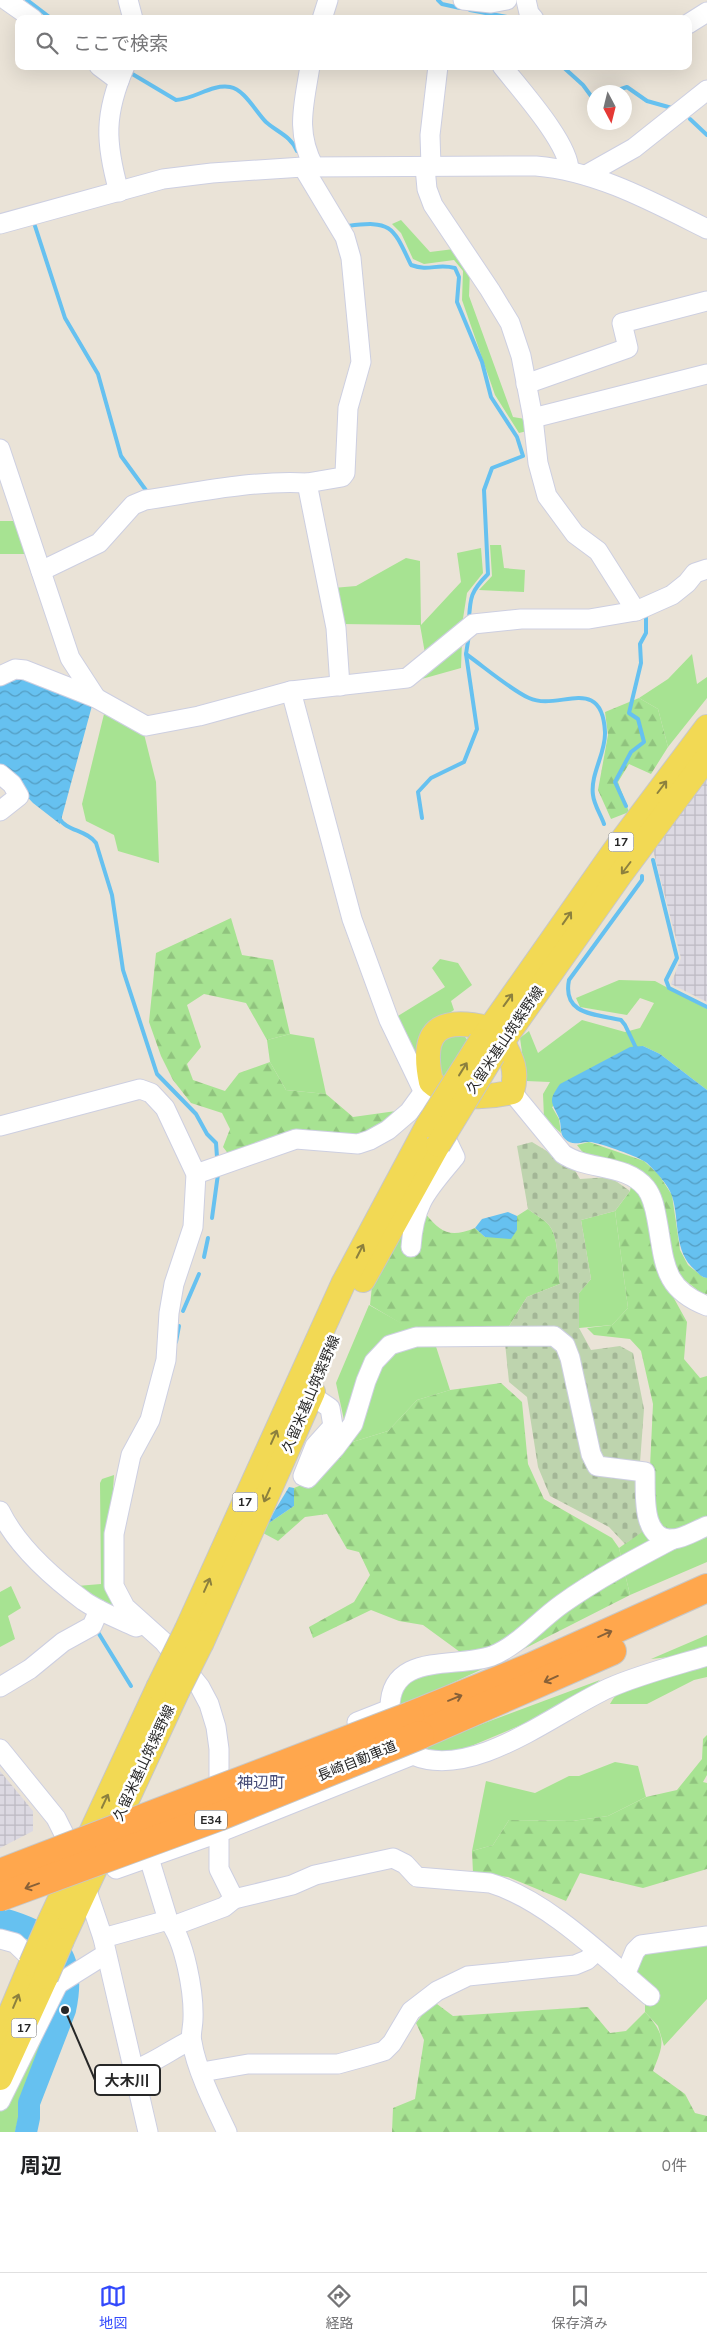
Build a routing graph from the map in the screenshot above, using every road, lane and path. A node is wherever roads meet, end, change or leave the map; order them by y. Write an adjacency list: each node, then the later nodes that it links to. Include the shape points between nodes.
1 (7, 0): 7 (street); 9 (street)
2 (128, 0): 10 (street)
3 (328, 0): 11 (street)
4 (463, 0): 5 (street, via 491,4)
5 (507, 0)
6 (526, 0): 12 (street)
7 (0, 2)
8 (707, 12): 13 (street)
9 (28, 15)
10 (132, 15)
11 (323, 15)
12 (531, 15)
13 (692, 21)
14 (309, 70): 19 (street, via 300,122)
15 (438, 70): 20 (street)
16 (505, 70): 21 (street, via 544,121)
17 (122, 74): 22 (street, via 107,130)
18 (707, 90): 21 (street, via 634,148)
19 (309, 167): 20 (street); 22 (street, via 163,179); 30 (street, via 345,237 351,258 361,362 348,408 345,473 342,477)
20 (428, 167): 21 (street, via 536,166); 27 (street, via 427,189 433,204 510,323)
21 (577, 173): 24 (street, via 638,195)
22 (119, 192): 23 (street)
23 (0, 224)
24 (707, 229)
25 (707, 301): 27 (street, via 622,323 628,348)
26 (707, 374): 28 (street)
27 (526, 384): 28 (street)
28 (532, 418): 33 (street, via 538,463 547,496 575,534 598,551)
29 (0, 449): 32 (street)
30 (307, 483): 32 (street, via 257,483 145,500 133,505 99,543); 35 (street, via 336,628)
31 (707, 568): 33 (street, via 695,573 672,595)
32 (41, 571): 37 (street, via 70,658)
33 (636, 611): 35 (street, via 589,619 521,619 469,628 407,678)
34 (0, 676): 37 (street, via 15,668 25,670)
35 (340, 686): 36 (street)
36 (291, 691): 37 (street, via 199,716 146,726); 43 (street, via 352,919 389,1020)
37 (96, 698)
38 (707, 727): 42 (main road, 久留米基山筑紫野線 / 17, one-way to 38, via 620,843)
39 (707, 758): 42 (main road, 久留米基山筑紫野線 / 17, one-way to 42)
40 (0, 774): 41 (street, via 12,784 19,796)
41 (0, 811)
42 (491, 1041): 43 (main road, via 457,1023 443,1026 431,1037 427,1051); 44 (main road, via 515,1066); 46 (main road, 久留米基山筑紫野線 / 17, bridge)
43 (428, 1086): 44 (main road, via 480,1096); 47 (street, via 409,1112 370,1140 358,1144 296,1139); 48 (street, via 455,1157 417,1207 412,1223)
44 (512, 1092): 49 (street, via 563,1154 574,1162 621,1172 634,1177 646,1189 654,1205 670,1281 683,1295)
45 (0, 1126): 47 (street, via 140,1089 151,1093 165,1108)
46 (432, 1135): 50 (main road, 久留米基山筑紫野線 / 17, via 352,1298); 58 (main road, 久留米基山筑紫野線 / 17, one-way to 46, via 344,1284)
47 (196, 1174): 57 (street, via 193,1227 174,1284 166,1360 150,1420 131,1455 114,1534 114,1586 125,1607)
48 (411, 1247)
49 (707, 1306)
50 (311, 1395): 53 (street, via 330,1408 333,1426 315,1446 303,1476 308,1478 353,1424 374,1362 390,1346 416,1337 554,1336 565,1345 570,1358 589,1445 597,1466 645,1472 651,1528 659,1536); 58 (main road, 久留米基山筑紫野線 / 17, one-way to 58)
51 (0, 1511): 56 (street, via 10,1530 53,1574)
52 (707, 1526): 53 (street)
53 (674, 1539): 62 (street, via 605,1575 560,1605 507,1650 489,1657 411,1670 397,1681 390,1696)
54 (707, 1588): 62 (highway, 長崎自動車道 / E34, one-way to 54, via 531,1667)
55 (707, 1609): 62 (highway, 長崎自動車道 / E34, one-way to 62)
56 (99, 1610): 57 (street, via 136,1627); 60 (street, via 92,1626 63,1642 30,1670)
57 (144, 1624): 64 (street, via 164,1642 210,1704 217,1734)
58 (195, 1636): 61 (main road, 久留米基山筑紫野線 / 17, bridge)
59 (707, 1656): 62 (street, via 648,1672 608,1688 533,1731 494,1749 468,1756 434,1761)
60 (0, 1687)
61 (168, 1690): 67 (main road, 久留米基山筑紫野線 / 17, one-way to 61); 70 (main road, 久留米基山筑紫野線 / 17)
62 (408, 1729): 64 (street); 65 (street); 69 (highway, 長崎自動車道 / E34, bridge); 71 (highway, 長崎自動車道 / E34, one-way to 71, bridge, via 218,1817)
63 (0, 1749): 67 (street, via 56,1818)
64 (219, 1776): 65 (street); 66 (street, via 155,1799)
65 (218, 1832): 66 (street); 72 (street, via 219,1869)
66 (149, 1858): 68 (street); 73 (street)
67 (77, 1860): 70 (street); 74 (main road, 久留米基山筑紫野線 / 17)
68 (116, 1869)
69 (0, 1873)
70 (86, 1887): 74 (main road, 久留米基山筑紫野線 / 17); 77 (street)
71 (0, 1897)
72 (234, 1898): 73 (street, via 224,1907); 78 (street, via 292,1885 315,1875 393,1858 405,1864 417,1877 501,1886 550,1913)
73 (171, 1923): 77 (street); 83 (street, via 188,1968 192,1990)
74 (55, 1932): 80 (main road, 久留米基山筑紫野線 / 17, bridge)
75 (707, 1936): 79 (street, via 641,1945)
76 (0, 1939): 80 (street, via 15,1944)
77 (104, 1946): 80 (street, via 85,1965); 84 (street)
78 (597, 1951): 79 (street); 85 (street, via 575,1965 468,1976 437,1991 412,2011 384,2051 338,2064 248,2064)
79 (625, 1975): 81 (street)
80 (49, 1977): 82 (main road, 久留米基山筑紫野線 / 17, one-way to 80); 86 (main road, 久留米基山筑紫野線 / 17); 87 (street)
81 (650, 1996)
82 (0, 2038)
83 (191, 2040): 84 (street); 85 (street)
84 (133, 2070): 88 (street)
85 (202, 2072): 89 (street)
86 (0, 2078)
87 (0, 2101)
88 (148, 2132)
89 (226, 2132)

